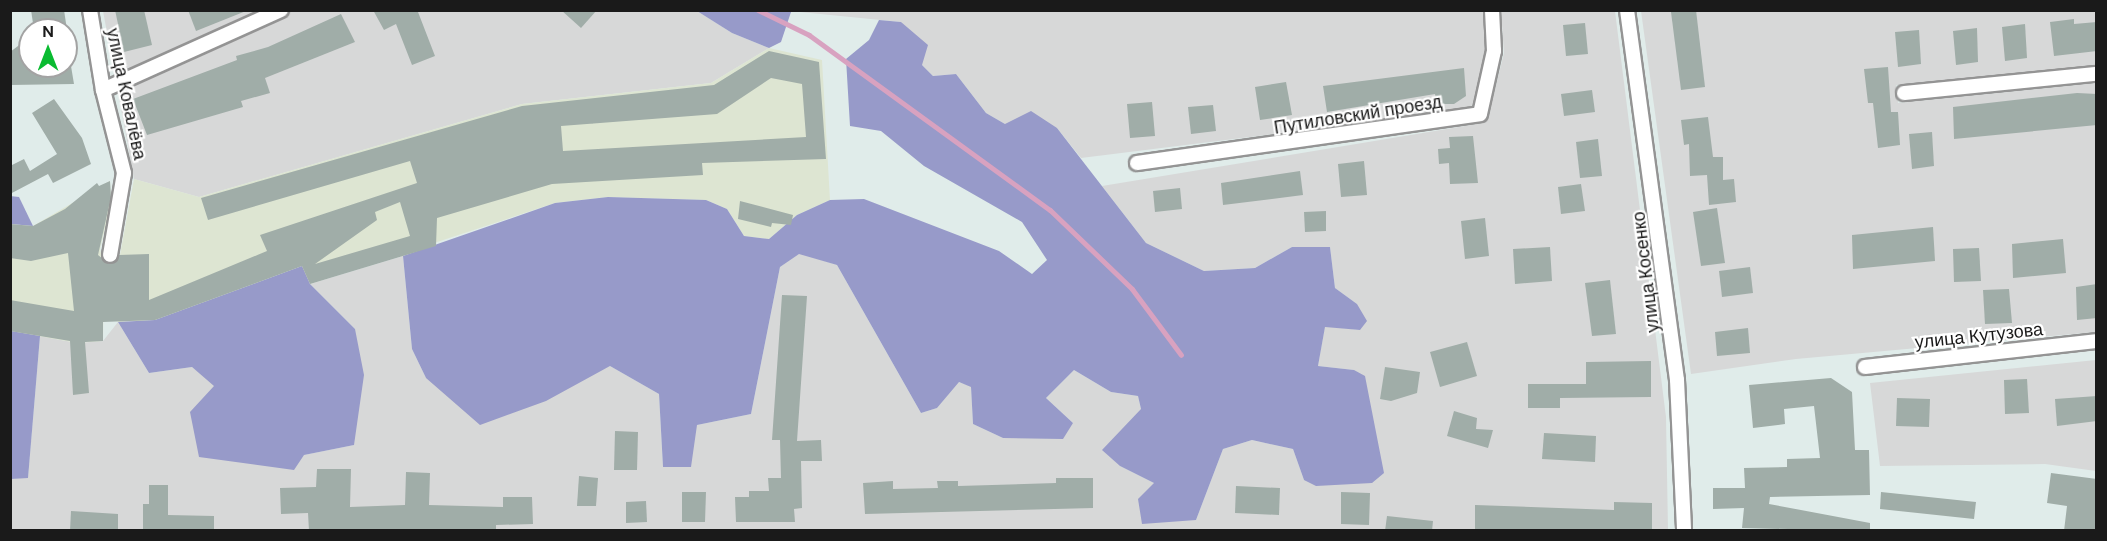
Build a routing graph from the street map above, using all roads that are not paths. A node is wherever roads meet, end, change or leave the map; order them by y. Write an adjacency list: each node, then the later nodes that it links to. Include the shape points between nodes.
1 (90, 10): 6 (street, улица Ковалёва)
2 (281, 10): 6 (street)
3 (1492, 10): 8 (street, Путиловский проезд, via 1494,51 1480,114)
4 (1628, 10): 12 (street, улица Косенко, via 1677,380)
5 (2097, 74): 7 (street)
6 (103, 90): 9 (street, улица Ковалёва, via 124,172)
7 (1904, 93)
8 (1137, 163)
9 (110, 255)
10 (2097, 341): 11 (street, улица Кутузова)
11 (1865, 367)
12 (1684, 531)

